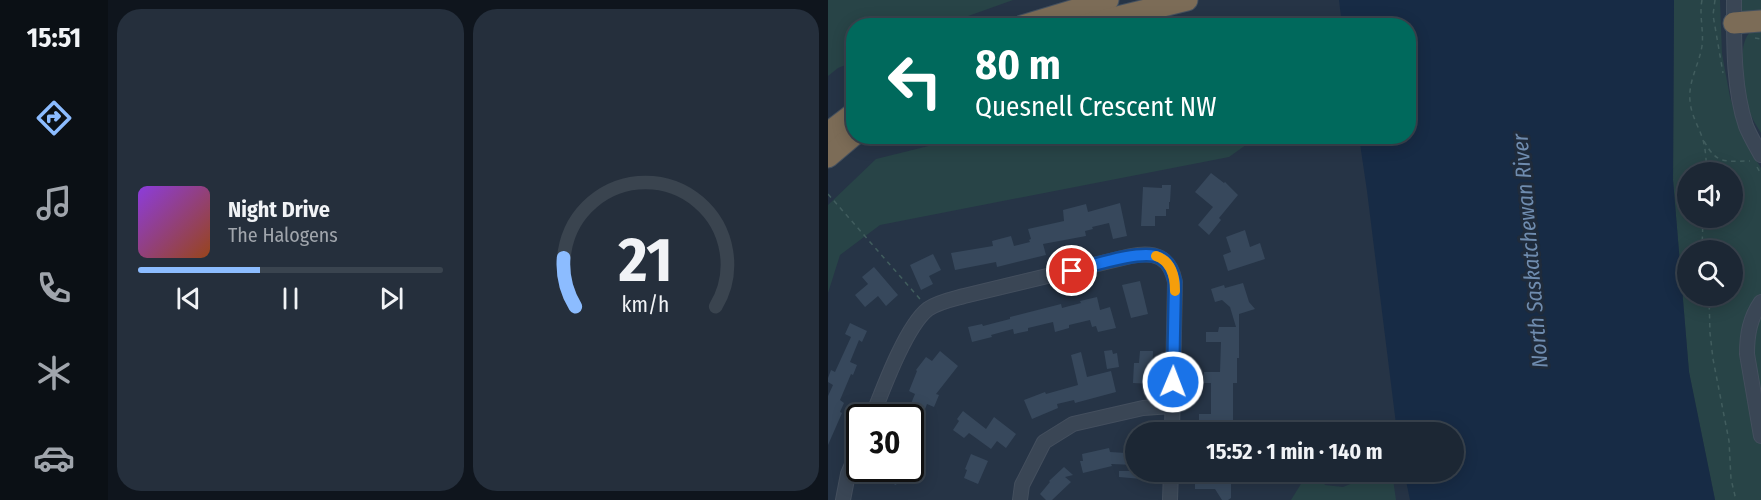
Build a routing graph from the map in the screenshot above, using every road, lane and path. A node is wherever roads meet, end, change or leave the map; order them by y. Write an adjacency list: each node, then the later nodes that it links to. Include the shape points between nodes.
1 (1108, 0): 6 (highway)
2 (1187, 0): 7 (highway)
3 (1702, 0): 13 (path, via 1702,48 1690,101)
4 (1715, 0): 10 (path)
5 (1734, 0): 9 (street)
6 (1048, 18)
7 (1114, 18)
8 (1761, 21): 9 (highway)
9 (1734, 23): 15 (street, via 1740,102 1746,126)
10 (1716, 34)
11 (846, 119): 12 (highway)
12 (828, 133)
13 (1703, 141): 15 (path, via 1711,153 1725,161 1753,161); 17 (path)
14 (846, 142): 16 (highway)
15 (1761, 155)
16 (828, 157)
17 (1706, 162)
18 (828, 194): 21 (path)
19 (1761, 302): 25 (street, via 1749,324 1747,354)
20 (1709, 306): 31 (path, via 1713,359 1726,420)
21 (929, 309): 22 (street, via 913,325); 23 (street, via 964,296 1131,256 1159,256 1175,282)
22 (878, 404)
23 (1172, 406): 24 (street); 29 (street, via 1143,408 1073,424 1044,442 1022,485)
24 (1172, 422)
25 (1761, 436)
26 (846, 482): 28 (street)
27 (1171, 482): 30 (street)
28 (843, 500)
29 (1020, 500)
30 (1170, 500)
31 (1736, 500)

